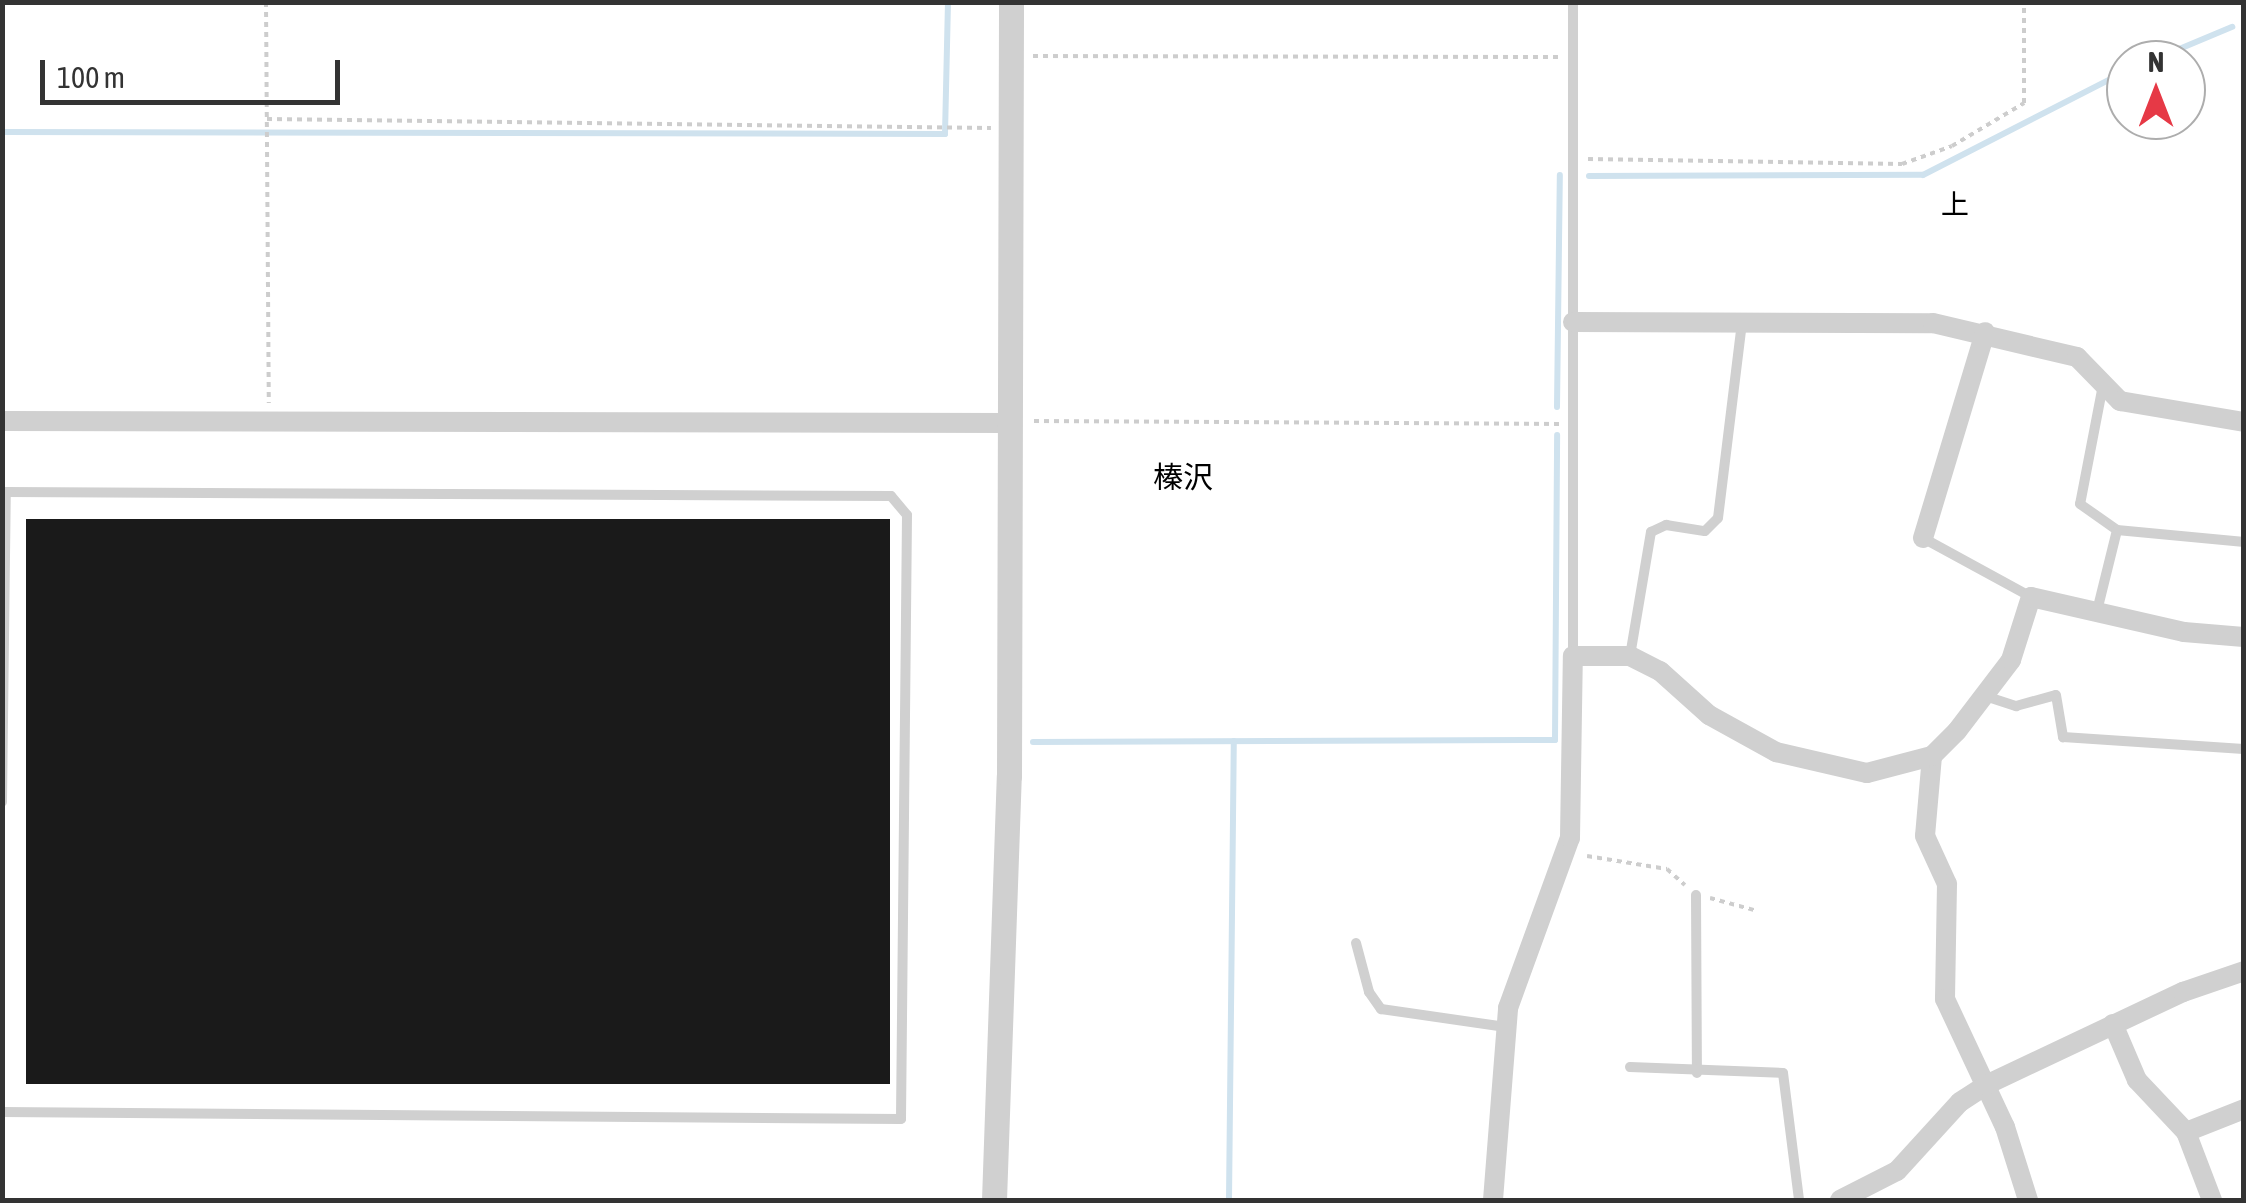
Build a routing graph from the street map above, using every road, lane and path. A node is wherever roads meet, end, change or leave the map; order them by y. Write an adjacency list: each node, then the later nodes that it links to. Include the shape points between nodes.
1 (266, 2): 7 (path)
2 (1011, 2): 5 (street)
3 (1573, 2): 6 (lane)
4 (2024, 2): 9 (path, via 2024,103 1952,146 1902,164)
5 (1011, 56): 6 (path); 8 (street)
6 (1573, 58): 9 (lane)
7 (266, 118): 8 (path); 15 (path)
8 (1011, 128): 17 (street)
9 (1573, 158): 10 (lane)
10 (1573, 322): 11 (street); 18 (lane)
11 (1742, 323): 12 (street, via 1915,322); 26 (lane, via 1718,518 1704,530 1666,525 1651,532)
12 (1985, 332): 13 (street, via 2077,356); 20 (street)
13 (2103, 384): 16 (street, via 2120,401); 19 (lane, via 2080,504)
14 (2, 420): 15 (street)
15 (270, 421): 17 (street)
16 (2244, 422)
17 (1010, 423): 18 (path); 44 (street, via 1009,776)
18 (1569, 424): 25 (lane)
19 (2117, 530): 21 (lane); 23 (lane)
20 (1923, 538): 22 (lane)
21 (2244, 542)
22 (2032, 597): 23 (street); 27 (street, via 2011,660)
23 (2096, 612): 24 (street, via 2184,632)
24 (2244, 637)
25 (1573, 656): 26 (street); 31 (street)
26 (1630, 656): 29 (street, via 1660,671 1710,715 1776,752 1867,773)
27 (1985, 696): 28 (lane, via 2016,706 2056,695 2063,737); 29 (street)
28 (2244, 749)
29 (1932, 756): 40 (street, via 1925,836 1947,884 1945,998)
30 (2, 802): 42 (lane, via 6,492 891,496 907,515 901,1119)
31 (1567, 852): 32 (path, via 1667,869); 37 (street)
32 (1696, 895): 33 (path); 39 (lane)
33 (1754, 910)
34 (1356, 943): 37 (lane, via 1369,992 1381,1009 1406,1018)
35 (2244, 971): 36 (street)
36 (2113, 1024): 40 (street); 43 (street, via 2137,1080)
37 (1506, 1028): 45 (street)
38 (1630, 1067): 39 (lane)
39 (1696, 1072): 46 (lane, via 1782,1073)
40 (1986, 1085): 47 (street, via 1960,1102 1897,1171); 48 (street)
41 (2244, 1110): 43 (street)
42 (2, 1112)
43 (2186, 1132): 49 (street)
44 (994, 1200)
45 (1493, 1200)
46 (1799, 1200)
47 (1840, 1200)
48 (2028, 1200)
49 (2212, 1200)

